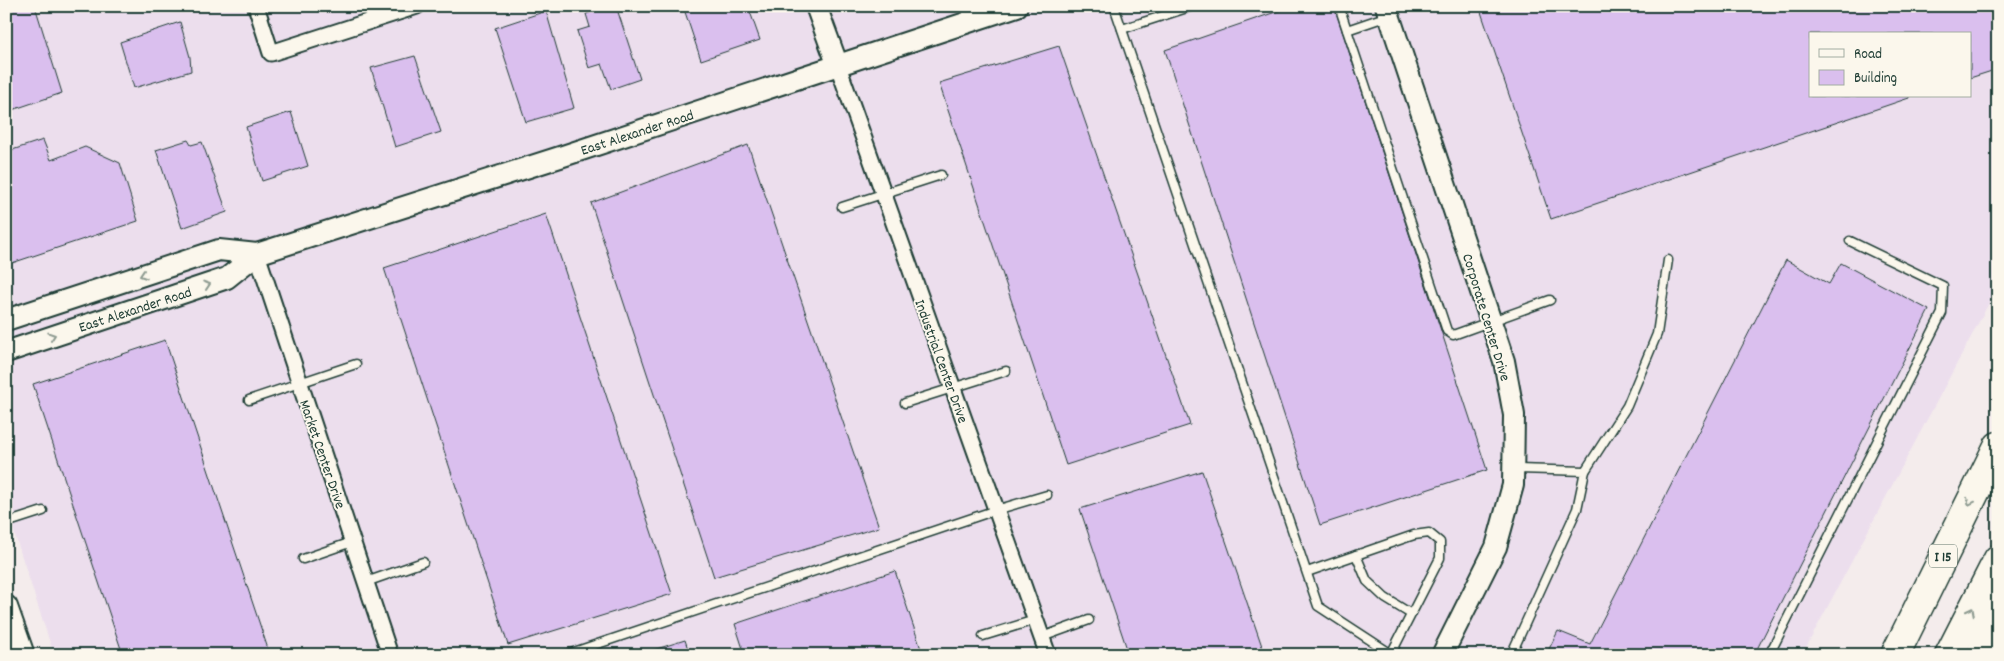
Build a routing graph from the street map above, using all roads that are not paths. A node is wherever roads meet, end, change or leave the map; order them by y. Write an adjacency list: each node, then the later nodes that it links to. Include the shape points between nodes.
1 (256, 6): 2 (street, via 271,53)
2 (417, 6)
3 (816, 6): 12 (street)
4 (1017, 6): 9 (street, East Alexander Road)
5 (1114, 6): 10 (lane)
6 (1193, 6): 10 (lane)
7 (1339, 6): 11 (lane)
8 (1387, 11): 11 (lane); 21 (street, Corporate Center Drive)
9 (968, 14): 12 (street, East Alexander Road)
10 (1122, 30): 41 (lane)
11 (1347, 30): 21 (lane, via 1447,332 1453,335)
12 (838, 66): 14 (street, Industrial Center Drive); 17 (street, East Alexander Road)
13 (941, 175): 14 (lane)
14 (882, 194): 15 (lane); 26 (street, Industrial Center Drive)
15 (842, 207)
16 (1850, 241): 57 (lane, via 1943,286 1942,313)
17 (257, 254): 20 (street, East Alexander Road, one-way to 20, via 219,250); 22 (street, East Alexander Road, one-way to 17, via 227,278); 25 (street, Market Center Drive)
18 (1668, 260): 31 (lane, via 1657,334 1627,406)
19 (1550, 300): 21 (lane)
20 (6, 320)
21 (1490, 320): 30 (street, Corporate Center Drive, via 1504,361 1514,415)
22 (6, 352)
23 (356, 364): 25 (lane)
24 (1006, 371): 26 (lane)
25 (299, 384): 27 (lane); 36 (street, Market Center Drive)
26 (952, 388): 28 (lane); 33 (street, Industrial Center Drive)
27 (249, 400)
28 (905, 403)
29 (1998, 446): 58 (highway, I 15, one-way to 58)
30 (1513, 469): 31 (lane); 55 (street, Corporate Center Drive, via 1496,547)
31 (1585, 470): 56 (lane, via 1577,509)
32 (1047, 495): 33 (lane)
33 (996, 510): 46 (street, Industrial Center Drive); 53 (lane)
34 (44, 512): 35 (lane)
35 (6, 523)
36 (352, 542): 38 (lane); 42 (street, Market Center Drive)
37 (1356, 554): 41 (lane); 44 (lane, via 1367,581 1385,598); 44 (lane, via 1414,535 1429,533 1440,542 1440,558)
38 (302, 559)
39 (1998, 559): 59 (highway, one-way to 39)
40 (423, 562): 42 (lane)
41 (1307, 572): 51 (lane, via 1318,606)
42 (366, 582): 52 (street, Market Center Drive)
43 (6, 607): 50 (main road)
44 (1411, 614): 51 (lane)
45 (1998, 615): 60 (highway)
46 (1036, 620): 48 (lane); 49 (street, Industrial Center Drive)
47 (1089, 620): 49 (lane)
48 (983, 636)
49 (1042, 637): 54 (street, Industrial Center Drive)
50 (18, 646)
51 (1392, 654)
52 (390, 655)
53 (565, 655)
54 (1048, 655)
55 (1442, 655)
56 (1512, 655)
57 (1769, 655)
58 (1895, 655)
59 (1949, 655)
60 (1980, 655)

